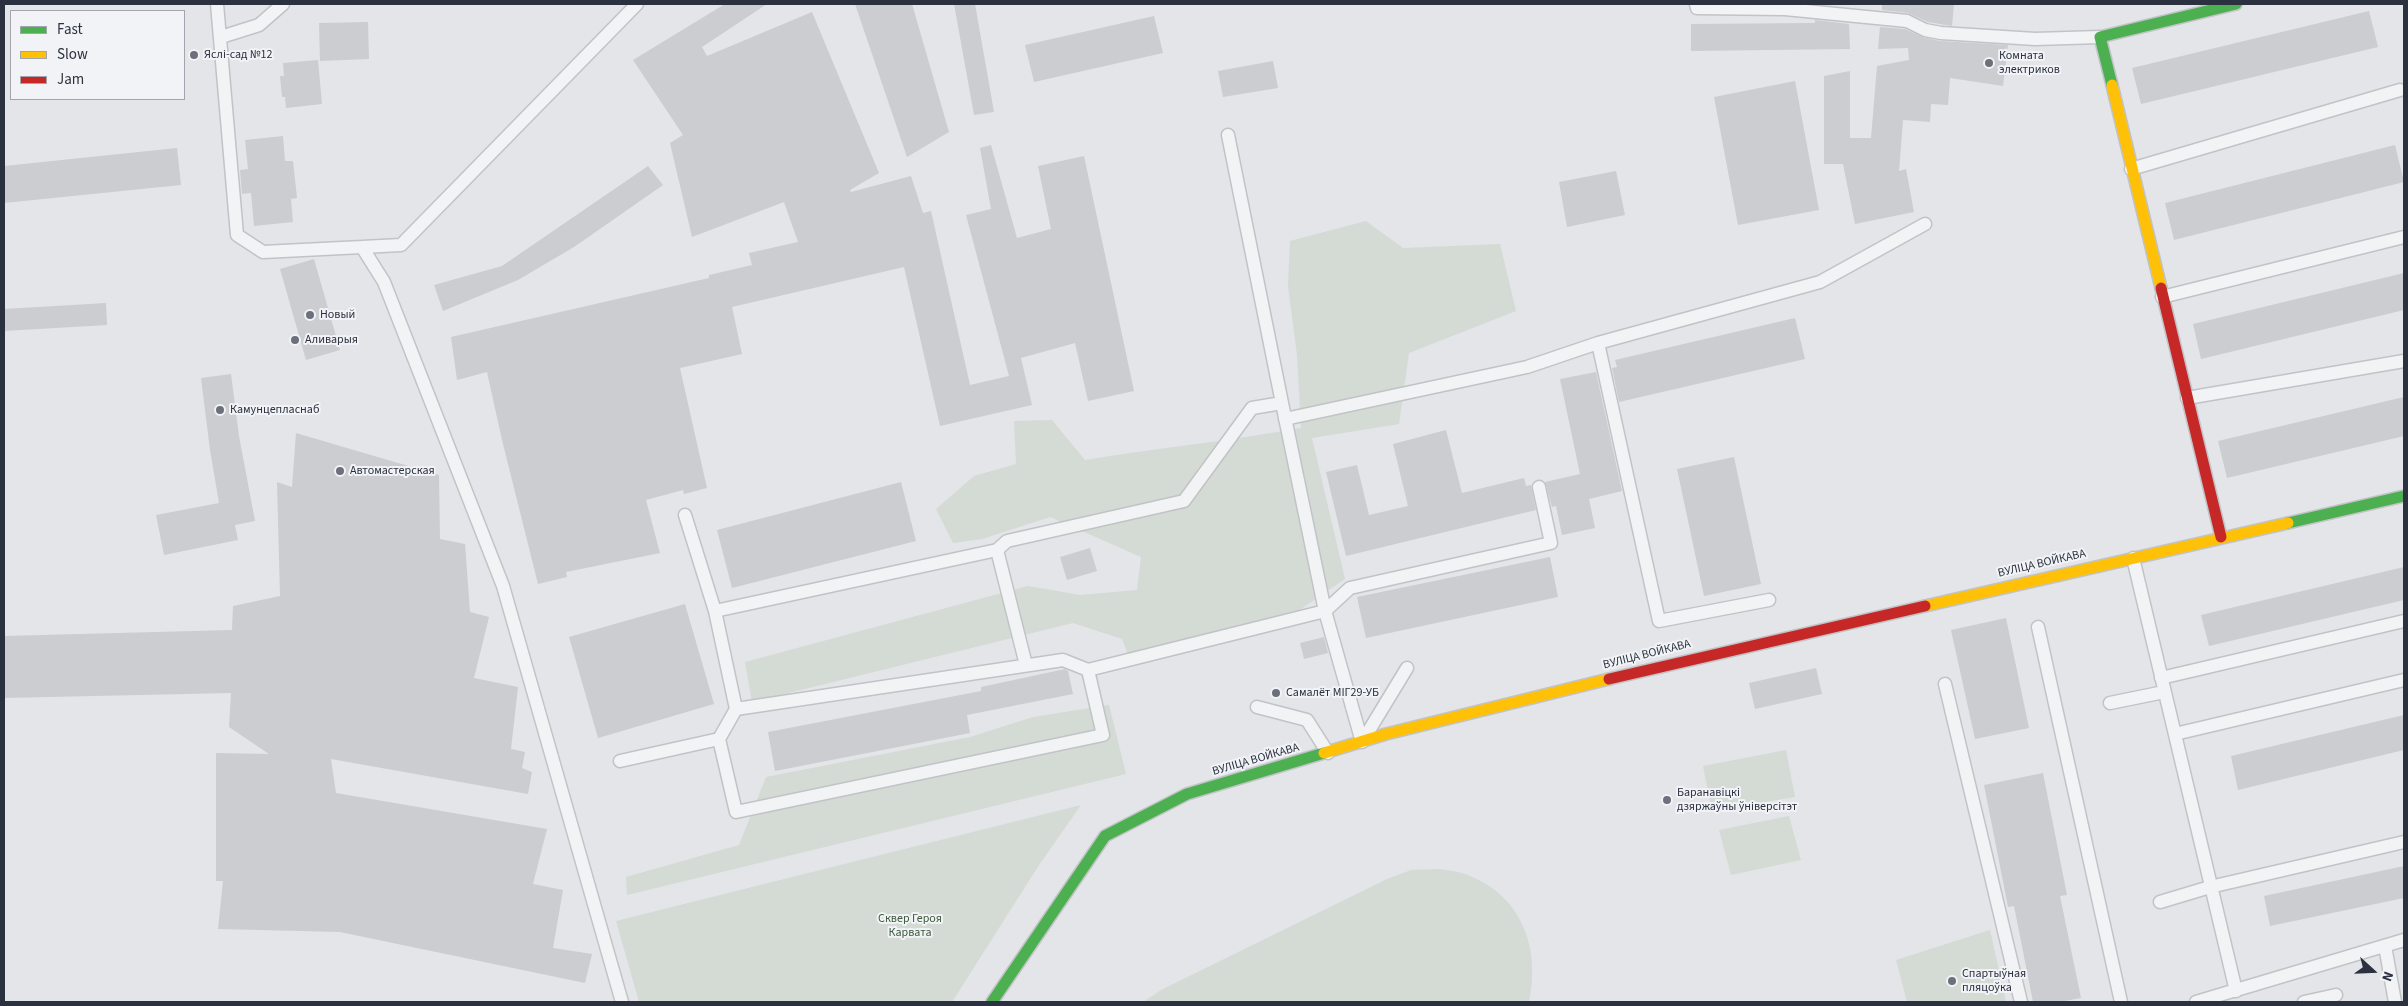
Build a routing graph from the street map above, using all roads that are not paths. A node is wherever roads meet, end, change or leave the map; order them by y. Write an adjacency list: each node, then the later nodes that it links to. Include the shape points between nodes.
1 (217, 4): 6 (lane)
2 (284, 4): 6 (lane, via 259,25)
3 (637, 4): 13 (lane, via 401,245)
4 (1696, 4): 7 (lane, via 1697,8 1785,9 1907,21 1941,33 2035,39)
5 (2236, 4): 7 (main road)
6 (221, 37): 13 (lane, via 237,235 263,252)
7 (2100, 37): 10 (main road)
8 (2400, 90): 10 (lane)
9 (1228, 135): 18 (lane)
10 (2131, 168): 14 (main road)
11 (1925, 224): 15 (lane, via 1820,282)
12 (2404, 237): 14 (lane)
13 (362, 247): 53 (lane, via 384,282 503,586)
14 (2162, 297): 17 (main road)
15 (1598, 343): 19 (lane, via 1527,367); 26 (lane, via 1659,621)
16 (2404, 361): 17 (lane)
17 (2186, 398): 23 (main road)
18 (1282, 404): 19 (lane); 24 (lane, via 1252,408 1184,501 1007,540)
19 (1285, 419): 28 (lane)
20 (1539, 487): 28 (lane, via 1551,543 1350,588)
21 (2404, 496): 23 (main road, ВУЛІЦА ВОЙКАВА)
22 (685, 515): 27 (lane)
23 (2220, 537): 25 (main road, ВУЛІЦА ВОЙКАВА)
24 (997, 550): 27 (lane); 31 (lane)
25 (2133, 558): 34 (lane); 43 (main road, ВУЛІЦА ВОЙКАВА, via 1661,666)
26 (1769, 600)
27 (715, 611): 40 (lane)
28 (1325, 611): 33 (lane); 43 (lane)
29 (2404, 621): 34 (lane)
30 (2038, 627): 56 (lane)
31 (1026, 665): 33 (lane, via 1063,660); 40 (lane)
32 (1407, 668): 43 (lane)
33 (1088, 670): 42 (lane, via 1103,735 736,812)
34 (2161, 678): 37 (lane)
35 (2404, 680): 41 (lane)
36 (1945, 684): 55 (lane)
37 (2164, 692): 38 (lane); 41 (lane)
38 (2110, 703)
39 (1257, 707): 44 (lane, via 1307,720)
40 (736, 709): 42 (lane)
41 (2175, 734): 47 (lane)
42 (719, 739): 45 (lane)
43 (1362, 742): 44 (main road, ВУЛІЦА ВОЙКАВА)
44 (1328, 753): 54 (main road, ВУЛІЦА ВОЙКАВА, via 1187,794 1105,836)
45 (620, 761)
46 (2404, 842): 47 (lane)
47 (2210, 887): 48 (lane); 51 (lane)
48 (2160, 902)
49 (2404, 940): 50 (lane)
50 (2385, 946): 51 (lane); 59 (lane)
51 (2236, 991): 57 (lane)
52 (2336, 995): 58 (lane)
53 (622, 1002)
54 (992, 1002)
55 (2021, 1002)
56 (2121, 1002)
57 (2196, 1002)
58 (2304, 1002)
59 (2395, 1002)

